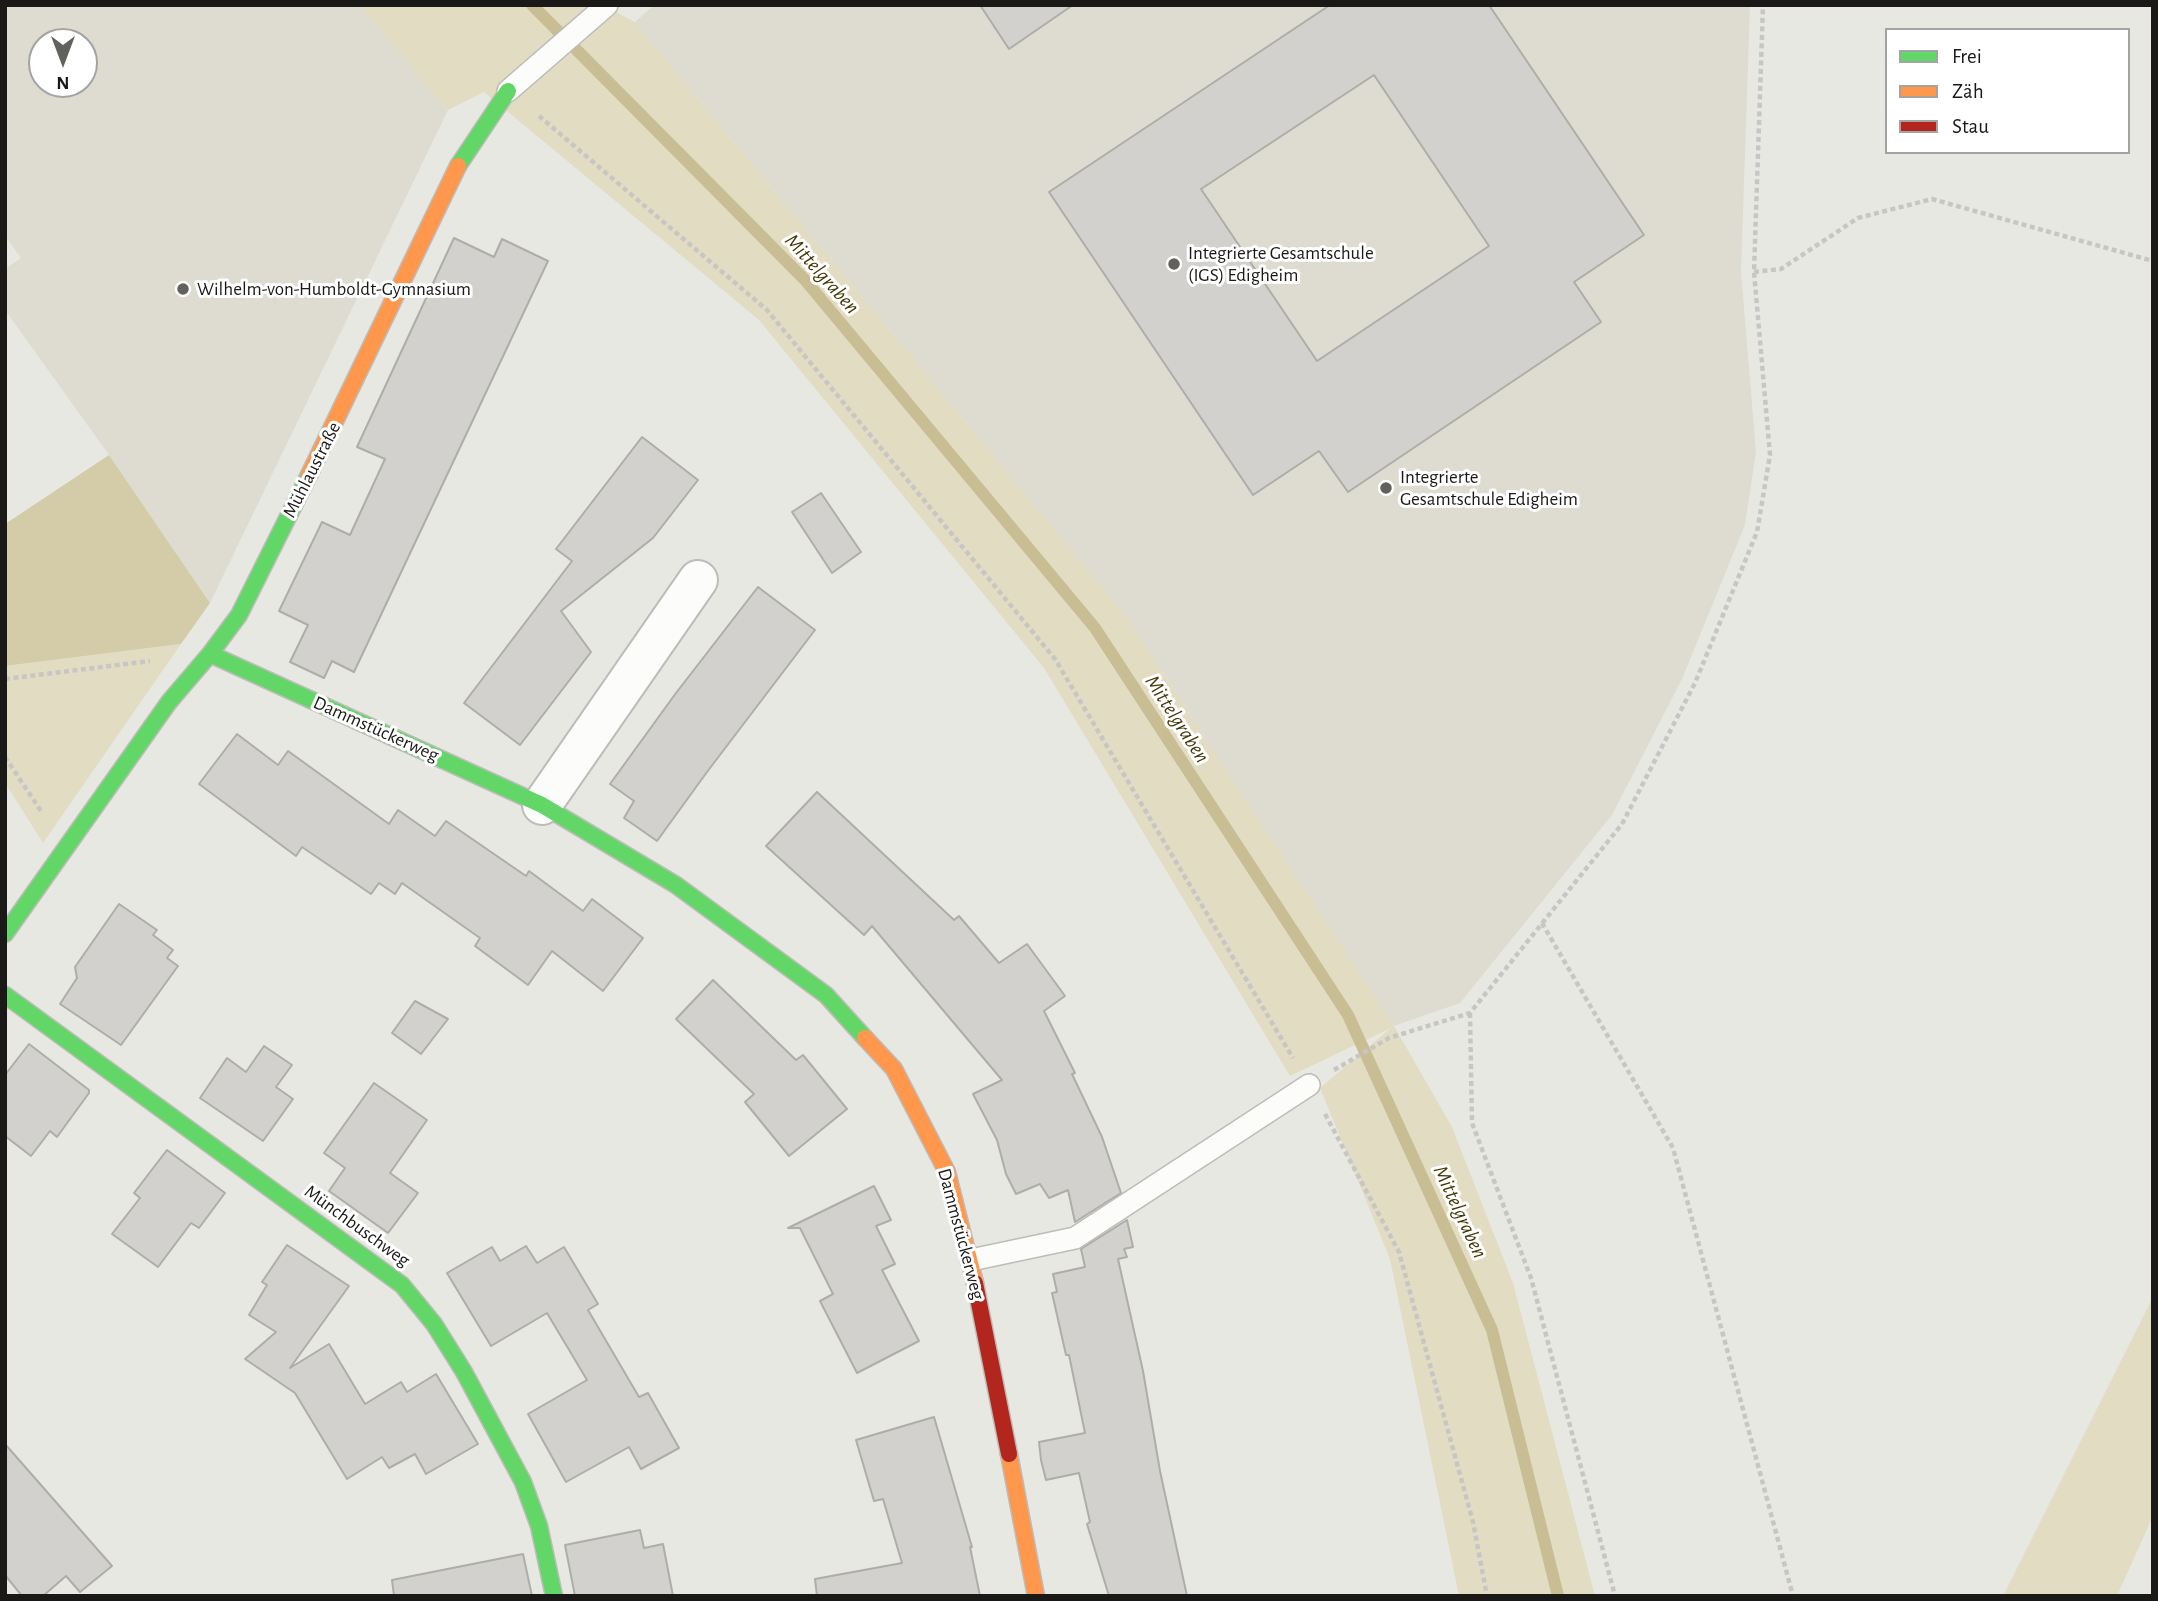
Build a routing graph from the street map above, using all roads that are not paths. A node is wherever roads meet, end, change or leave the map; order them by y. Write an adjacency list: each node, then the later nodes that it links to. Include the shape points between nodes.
1 (607, 5): 2 (lane, Mühlaustraße)
2 (508, 91): 4 (street, Mühlaustraße, via 456,170 239,615)
3 (698, 580): 5 (street)
4 (210, 654): 5 (street, Dammstückerweg); 6 (street, Mühlaustraße, via 169,702)
5 (542, 805): 9 (street, Dammstückerweg, via 676,885 826,995 894,1069 947,1172)
6 (5, 934)
7 (5, 995): 10 (street, Münchbuschweg, via 402,1284 464,1372 523,1482 539,1526)
8 (1309, 1085): 9 (lane, via 1075,1238)
9 (971, 1260): 11 (street, Dammstückerweg)
10 (554, 1596)
11 (1036, 1596)

